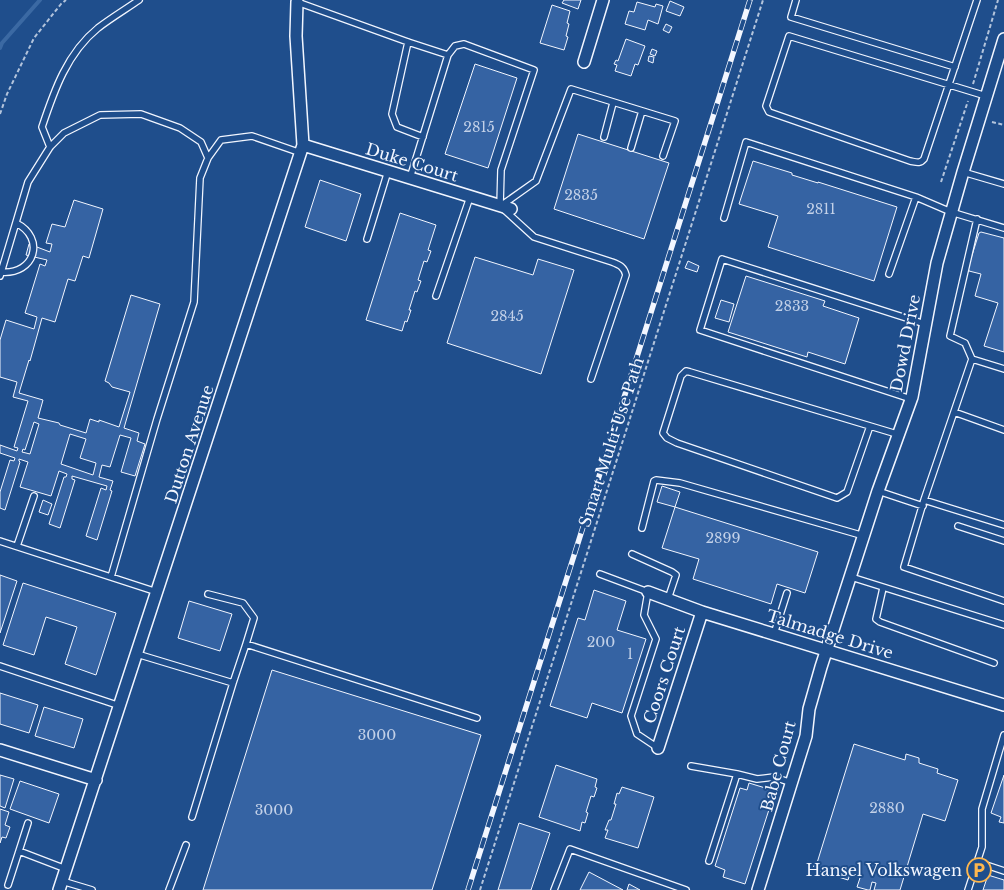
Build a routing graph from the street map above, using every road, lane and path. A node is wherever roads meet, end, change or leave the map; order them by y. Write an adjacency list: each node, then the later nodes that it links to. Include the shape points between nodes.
1 (66, 0): 17 (path, via 34,38 6,94)
2 (140, 0): 22 (lane, via 97,29 76,52 57,83 42,127)
3 (603, 0): 11 (street)
4 (763, 0): 104 (path, Smart Multi-Use Path)
5 (796, 0): 12 (lane, via 791,17)
6 (977, 0): 12 (lane)
7 (297, 1): 9 (lane); 24 (street, Dutton Avenue)
8 (1004, 39): 14 (street, Dowd Drive)
9 (408, 42): 10 (lane); 20 (lane, via 392,114 397,127)
10 (448, 55): 20 (lane); 33 (lane, via 455,46 464,44 534,70 501,170)
11 (584, 62)
12 (955, 67): 13 (lane)
13 (950, 84): 13 (lane, via 789,36 766,106 770,112 918,163 924,159); 14 (lane)
14 (986, 96): 28 (street, Dowd Drive)
15 (614, 103): 16 (lane); 21 (lane); 33 (lane, via 571,89 536,181)
16 (642, 111): 23 (lane); 25 (lane, via 675,121)
17 (0, 114)
18 (992, 122): 19 (path)
19 (1004, 126)
20 (422, 137): 29 (lane)
21 (604, 137)
22 (50, 147): 26 (lane, via 64,133 100,115 141,114 180,128 201,142); 37 (lane, via 28,182)
23 (631, 148)
24 (302, 149): 26 (lane, via 252,136 221,140); 27 (street, Duke Court); 67 (street, Dutton Avenue)
25 (663, 156)
26 (208, 158): 64 (lane, via 200,178 194,302)
27 (388, 171): 29 (street, Duke Court); 39 (lane)
28 (963, 172): 30 (lane); 34 (street, Dowd Drive)
29 (410, 178): 31 (street, Duke Court)
30 (1004, 184)
31 (470, 196): 33 (street, Duke Court); 42 (lane)
32 (916, 197): 34 (lane); 35 (lane, via 746,142); 41 (lane)
33 (506, 208): 46 (lane, via 534,237 612,262 624,269 626,275)
34 (951, 212): 36 (lane); 43 (street, Dowd Drive)
35 (724, 218)
36 (977, 219): 38 (lane); 44 (lane, via 950,336 966,343)
37 (16, 223): 40 (lane); 40 (lane, via 30,234 34,250 26,266)
38 (1004, 228)
39 (367, 239)
40 (1, 274)
41 (889, 274)
42 (436, 296)
43 (925, 324): 47 (street, Dowd Drive); 47 (lane, via 722,259 700,330)
44 (972, 359): 45 (lane); 48 (lane)
45 (1004, 369)
46 (592, 379)
47 (911, 399): 51 (street, Dowd Drive)
48 (954, 412): 50 (lane); 54 (lane)
49 (870, 426): 49 (lane, via 686,371 681,376 664,433 677,443 837,498 847,492); 51 (lane)
50 (1004, 430)
51 (900, 435): 52 (street, Dowd Drive)
52 (878, 491): 54 (lane); 58 (street, Dowd Drive)
53 (34, 496): 61 (lane)
54 (924, 503): 55 (lane); 72 (lane, via 904,567)
55 (1004, 524)
56 (958, 526): 60 (lane)
57 (642, 528): 58 (lane, via 656,480 680,483)
58 (864, 536): 65 (street, Dowd Drive)
59 (0, 541): 61 (lane)
60 (1004, 541)
61 (17, 546): 64 (lane)
62 (632, 554): 71 (lane, via 676,575)
63 (600, 574): 68 (lane)
64 (111, 577): 67 (lane)
65 (851, 577): 66 (lane); 77 (street, Dowd Drive)
66 (883, 588): 74 (lane); 79 (lane, via 876,613 880,622)
67 (157, 592): 78 (street, Dutton Avenue)
68 (648, 592): 71 (street, Talmadge Drive); 86 (lane, via 644,615 656,639 631,716 637,734)
69 (787, 593): 75 (lane)
70 (208, 594): 76 (lane, via 243,603 254,618)
71 (668, 600): 73 (street, Talmadge Drive)
72 (1004, 601)
73 (702, 612): 75 (street, Talmadge Drive); 86 (street, Coors Court)
74 (1004, 626)
75 (774, 634): 77 (street, Talmadge Drive)
76 (246, 644): 81 (lane); 84 (lane)
77 (827, 650): 82 (street, Talmadge Drive); 91 (street, Babe Court)
78 (137, 654): 81 (lane); 83 (street, Dutton Avenue)
79 (994, 664)
80 (0, 666): 83 (lane)
81 (233, 683): 92 (lane)
82 (1004, 705)
83 (120, 706): 90 (street, Dutton Avenue)
84 (477, 718)
85 (1004, 735): 97 (lane, via 982,809 982,847)
86 (658, 748)
87 (0, 750): 90 (street)
88 (691, 766): 89 (lane)
89 (737, 774): 91 (lane, via 757,779 774,777); 96 (lane)
90 (96, 780): 98 (street, Dutton Avenue)
91 (792, 783): 107 (street, Babe Court)
92 (192, 817)
93 (28, 823): 95 (lane)
94 (186, 845): 103 (lane)
95 (19, 851): 98 (lane); 100 (lane)
96 (710, 861)
97 (977, 862): 99 (lane); 108 (lane)
98 (66, 869): 101 (street, Dutton Avenue)
99 (1004, 871)
100 (8, 885)
101 (61, 886): 102 (lane)
102 (92, 890)
103 (169, 890)
104 (480, 890)
105 (554, 890): 106 (lane, via 570,849)
106 (686, 890)
107 (758, 890)
108 (968, 890)

